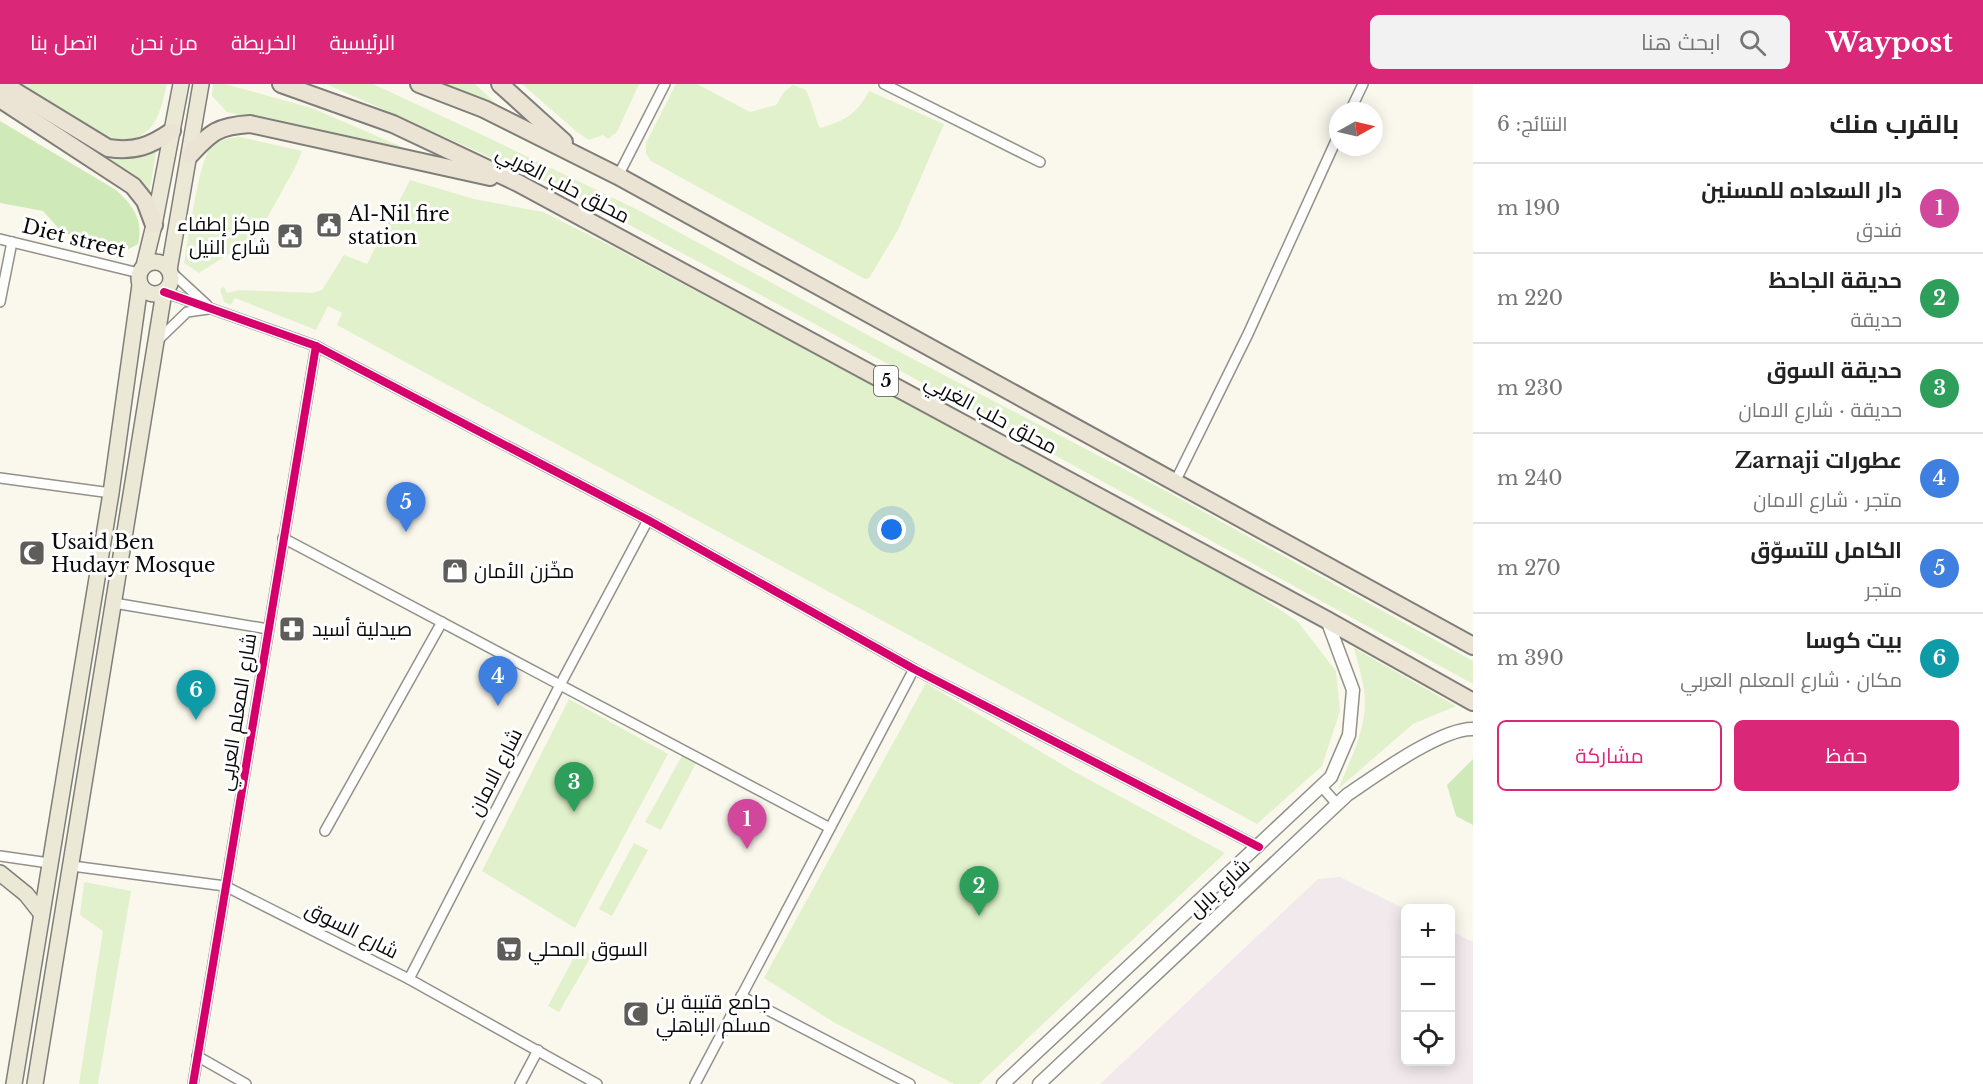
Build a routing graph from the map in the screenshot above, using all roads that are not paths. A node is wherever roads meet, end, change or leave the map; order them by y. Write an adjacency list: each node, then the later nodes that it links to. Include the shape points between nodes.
1 (3, 84): 12 (highway, via 108,148 125,151 153,144)
2 (181, 84): 12 (main road)
3 (201, 84): 13 (main road)
4 (419, 84): 15 (highway, محلق حلب الغربي, via 484,109)
5 (500, 84): 15 (highway)
6 (665, 84): 17 (street)
7 (884, 84): 16 (street)
8 (1363, 84): 11 (street)
9 (284, 85): 18 (highway, محلق حلب الغربي / 5, via 393,124)
10 (0, 99): 19 (highway, via 133,186 145,201)
11 (1354, 102)
12 (172, 131): 19 (main road)
13 (190, 155): 18 (highway, via 208,135 230,125 250,124); 22 (main road)
14 (1329, 156): 30 (street)
15 (580, 157): 17 (highway, محلق حلب الغربي)
16 (1040, 162)
17 (618, 176): 30 (highway, محلق حلب الغربي)
18 (518, 183): 35 (highway, محلق حلب الغربي / 5)
19 (154, 225): 23 (main road)
20 (0, 239): 21 (street, Diet street)
21 (12, 242): 23 (street, Diet street); 25 (street)
22 (169, 270): 23 (main road, via 160,263 149,263); 24 (main road, via 171,279); 26 (street)
23 (141, 275): 24 (main road, via 148,293); 31 (main road)
24 (164, 292): 26 (street); 27 (main road)
25 (0, 302)
26 (210, 309): 27 (street, via 187,312); 28 (street)
27 (157, 341): 34 (main road)
28 (316, 346): 32 (street); 33 (street, شارع المعلم العربي)
29 (0, 478): 31 (street)
30 (1175, 482): 38 (highway, محلق حلب الغربي)
31 (111, 493): 49 (main road)
32 (648, 520): 39 (street); 40 (street, شارع الامان)
33 (283, 538): 36 (street); 37 (street, شارع المعلم العربي)
34 (114, 603): 37 (street); 50 (main road)
35 (1327, 620): 41 (highway, محلق حلب الغربي / 5); 43 (street, via 1353,690 1348,735 1331,777)
36 (442, 622): 40 (street); 46 (street)
37 (268, 629): 52 (street, شارع المعلم العربي)
38 (1473, 646)
39 (914, 669): 45 (street); 47 (street)
40 (560, 685): 45 (street); 54 (street, شارع الامان)
41 (1473, 702)
42 (1473, 729): 44 (street, شارع بابل, via 1461,728 1405,756)
43 (1322, 787): 44 (street); 47 (street)
44 (1337, 804): 67 (street, شارع بابل)
45 (830, 828): 55 (street)
46 (325, 831)
47 (1259, 847): 66 (street)
48 (0, 856): 49 (street)
49 (49, 863): 53 (main road)
50 (72, 866): 52 (street, شارع السوق); 59 (main road)
51 (0, 873): 53 (main road, via 26,894)
52 (225, 886): 54 (street, شارع السوق); 57 (street, شارع المعلم العربي)
53 (41, 913): 58 (main road)
54 (409, 979): 56 (street, شارع السوق)
55 (741, 996): 64 (street); 65 (street)
56 (538, 1050): 62 (street); 63 (street, شارع السوق)
57 (197, 1056): 60 (street, شارع المعلم العربي); 61 (street)
58 (14, 1084)
59 (36, 1084)
60 (193, 1084)
61 (246, 1084)
62 (520, 1084)
63 (597, 1084)
64 (695, 1084)
65 (910, 1084)
66 (1003, 1084)
67 (1039, 1084)

